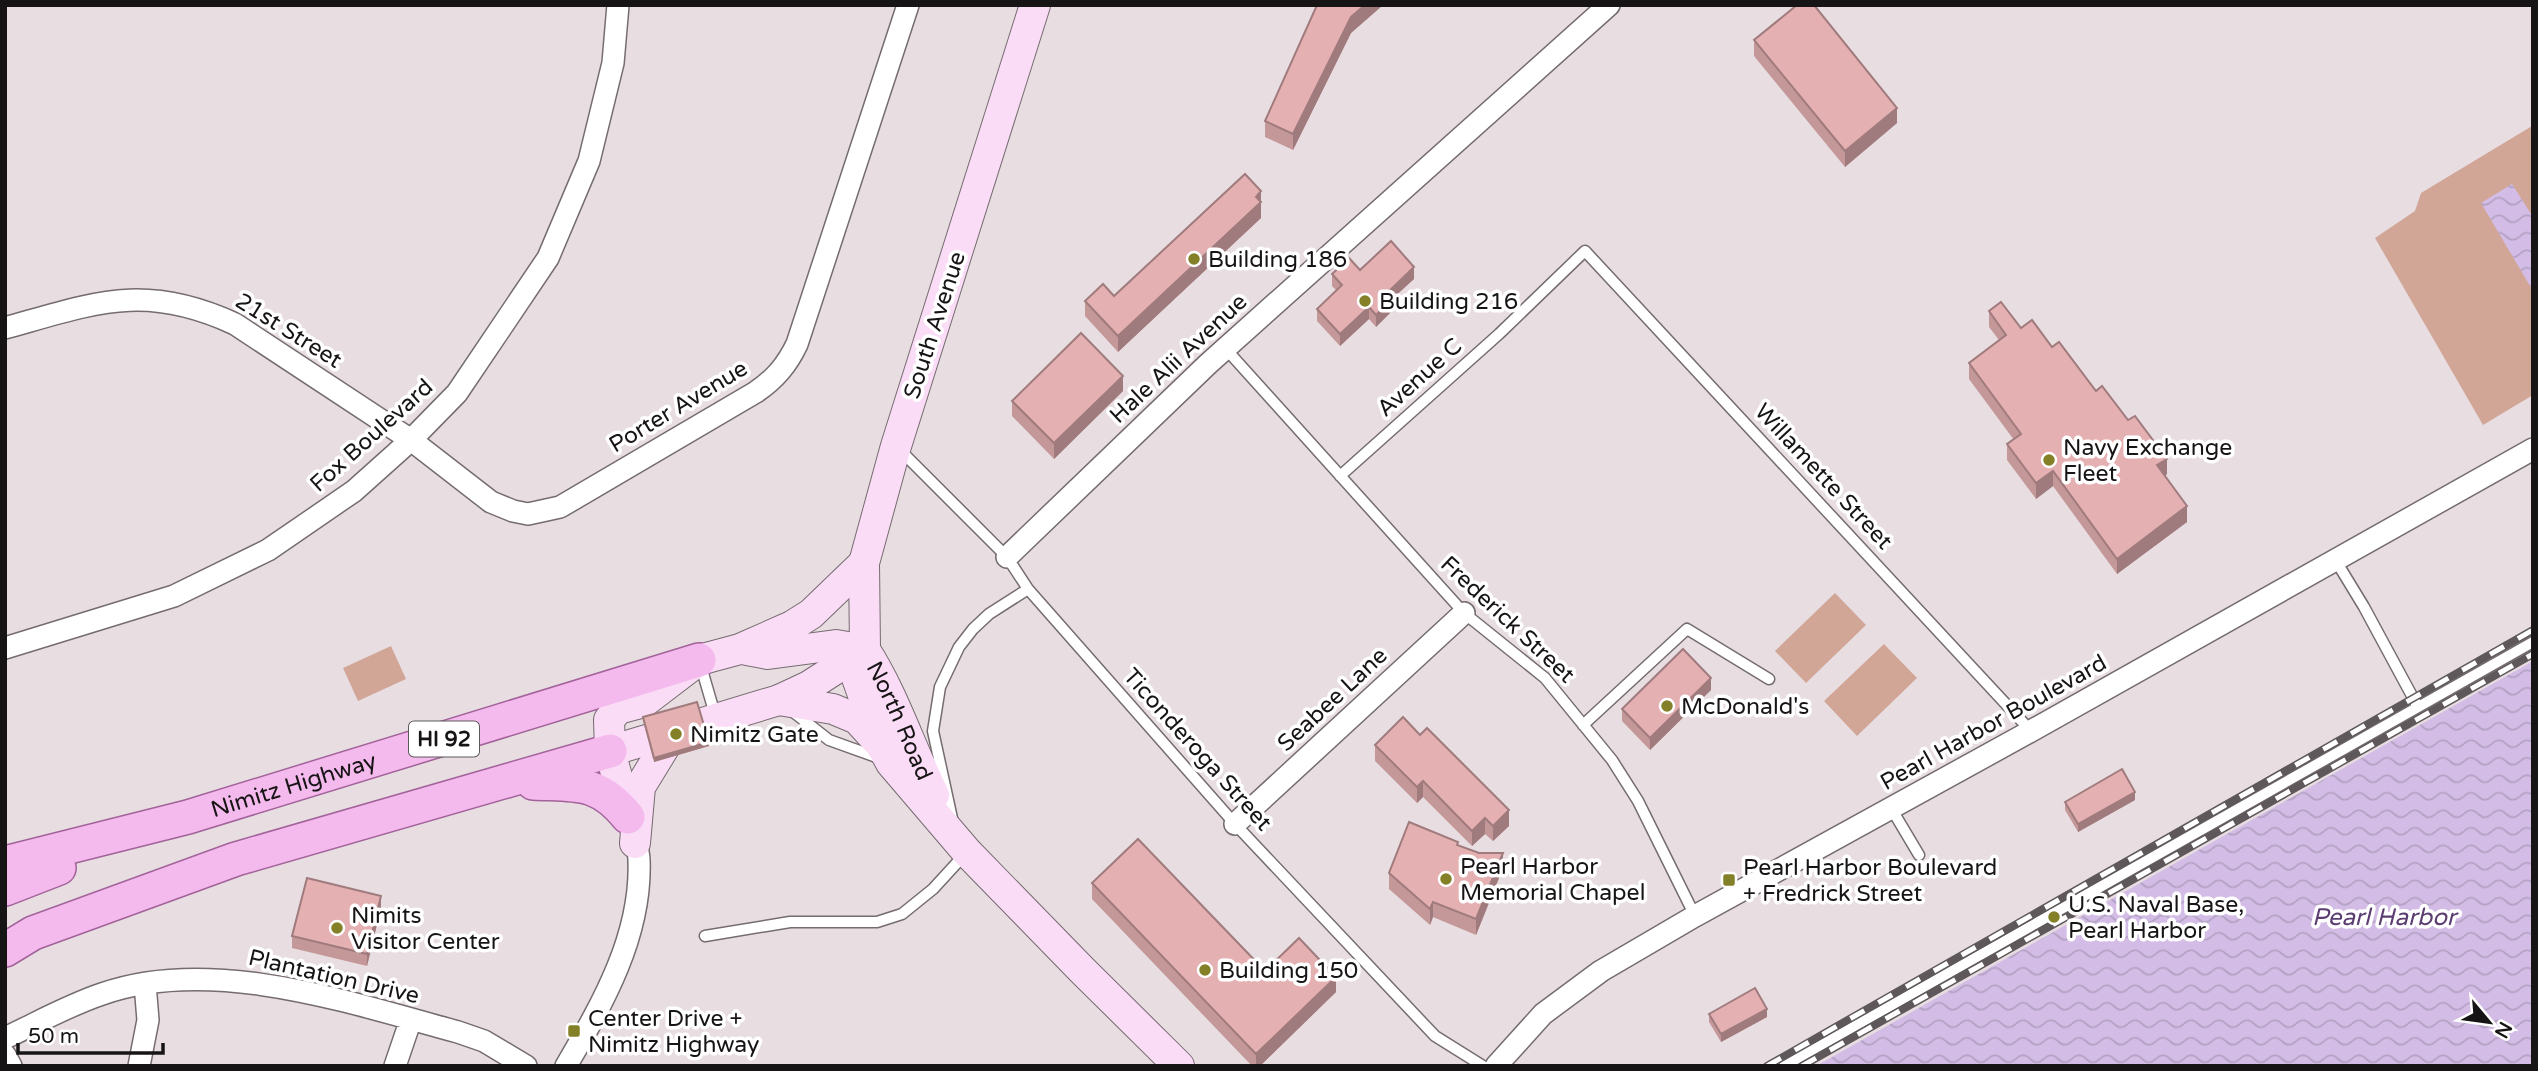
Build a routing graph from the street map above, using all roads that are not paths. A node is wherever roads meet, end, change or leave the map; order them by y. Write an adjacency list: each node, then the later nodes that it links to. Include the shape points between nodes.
1 (618, 5): 8 (street, Fox Boulevard, via 613,63 589,161 548,258 457,393)
2 (908, 5): 8 (street, Porter Avenue, via 797,344 785,367 767,385 560,507 543,512 513,512 491,502)
3 (1035, 5): 9 (street, South Avenue)
4 (1609, 5): 7 (street, Hale Alii Avenue)
5 (1586, 251): 11 (lane, Avenue C); 27 (lane, Willamette Street)
6 (5, 328): 8 (street, 21st Street, via 103,302 180,303 234,324)
7 (1225, 348): 11 (lane, Frederick Street); 12 (street, Hale Alii Avenue)
8 (411, 440): 18 (street, Fox Boulevard, via 354,491 268,550 174,596)
9 (896, 446): 12 (lane, Ticonderoga Street); 14 (street, South Avenue)
10 (2533, 449): 13 (street, Pearl Harbor Boulevard)
11 (1340, 476): 16 (lane, Frederick Street)
12 (1007, 557): 15 (lane, Ticonderoga Street)
13 (2336, 561): 24 (lane); 27 (street, Pearl Harbor Boulevard)
14 (864, 562): 19 (street, via 811,614); 20 (street, South Avenue)
15 (1028, 589): 34 (lane, Ticonderoga Street); 36 (lane, via 973,629 940,687 933,731)
16 (1464, 613): 26 (lane, Frederick Street, via 1545,678); 34 (street, Seabee Lane)
17 (2533, 642): 24 (lane)
18 (5, 648)
19 (740, 649): 20 (street, via 768,654 836,645); 21 (street, Nimitz Highway / HI 92)
20 (865, 650): 23 (street); 30 (street, North Road, via 857,678); 36 (street, North Road, via 883,677 914,755)
21 (699, 660): 25 (lane); 29 (street, via 644,702 618,709 609,720); 33 (main road, Nimitz Highway / HI 92)
22 (1769, 679): 26 (lane, via 1687,629)
23 (779, 700): 25 (street, HI 92); 30 (street, via 833,709 857,719)
24 (2418, 707): 55 (lane)
25 (716, 720): 28 (street, HI 92)
26 (1583, 725): 40 (lane, Frederick Street, via 1638,801)
27 (2031, 732): 32 (street, Pearl Harbor Boulevard)
28 (673, 733): 29 (street, HI 92); 35 (street, via 640,787)
29 (610, 751): 31 (main road, HI 92); 35 (street)
30 (886, 753): 36 (street, North Road)
31 (502, 782): 35 (main road, via 587,785 618,805); 42 (main road, HI 92, via 236,859 33,933)
32 (1892, 808): 37 (lane); 40 (street, Pearl Harbor Boulevard)
33 (188, 817): 38 (main road, Nimitz Highway / HI 92); 39 (main road)
34 (1236, 824): 53 (lane, Ticonderoga Street, via 1435,1036)
35 (632, 830): 51 (street, via 639,858 636,910 612,983)
36 (962, 846): 41 (lane, via 933,889 902,914 877,922 790,922); 52 (street, North Road)
37 (1919, 855)
38 (5, 863)
39 (5, 889)
40 (1695, 916): 54 (street, Pearl Harbor Boulevard, via 1601,971 1543,1014)
41 (705, 936)
42 (5, 950)
43 (145, 984): 44 (street, Plantation Drive, via 233,980); 45 (street, Plantation Drive, via 103,993); 48 (street, via 148,1020)
44 (411, 1019): 49 (street); 50 (street, Plantation Drive, via 484,1041)
45 (5, 1038)
46 (5, 1055): 47 (street)
47 (11, 1066)
48 (139, 1066)
49 (395, 1066)
50 (526, 1066)
51 (566, 1066)
52 (1179, 1066)
53 (1483, 1066)
54 (1496, 1066)
55 (1784, 1066)

